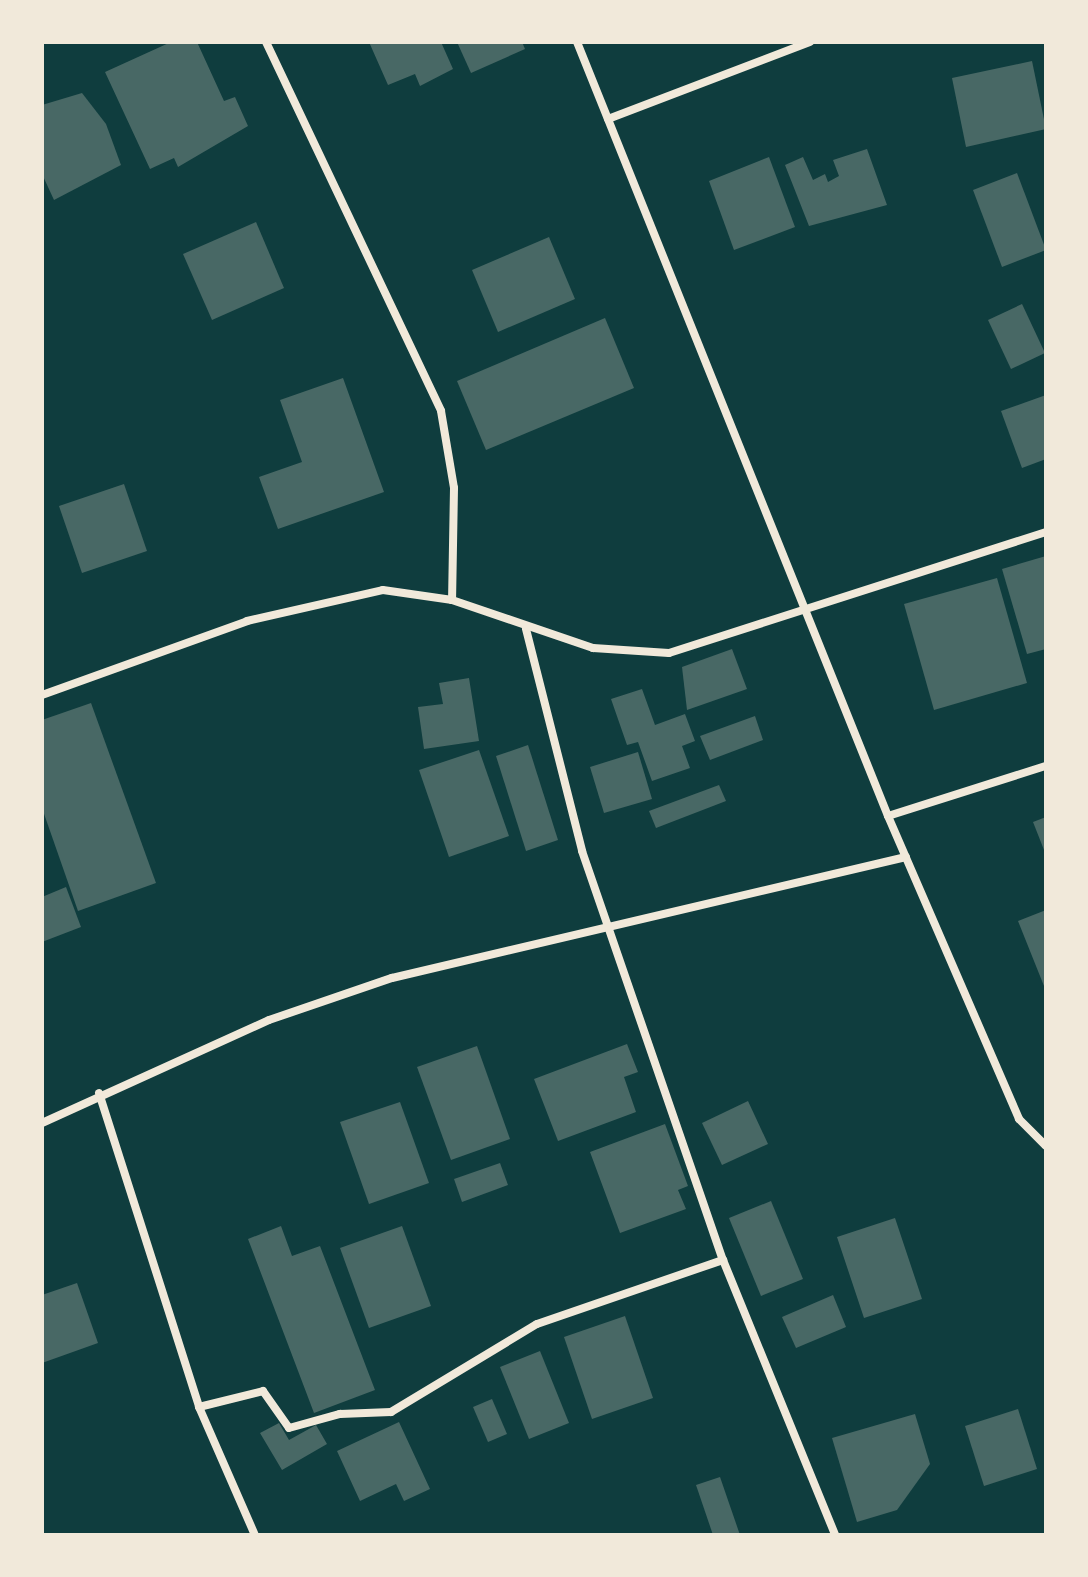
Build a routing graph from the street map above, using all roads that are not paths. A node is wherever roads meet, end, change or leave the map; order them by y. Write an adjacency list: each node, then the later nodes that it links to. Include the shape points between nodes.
1 (266, 42): 6 (street, via 441,411 454,488)
2 (577, 42): 4 (street)
3 (810, 42): 4 (street)
4 (608, 119): 7 (street)
5 (1046, 532): 7 (street)
6 (452, 600): 8 (street); 9 (street, via 383,590 334,597 154,651)
7 (809, 612): 8 (street, via 669,653 593,648); 11 (street)
8 (526, 629): 13 (street, via 564,796)
9 (42, 695)
10 (1046, 766): 11 (street)
11 (888, 816): 12 (street)
12 (906, 857): 13 (street); 16 (street, via 1019,1119)
13 (612, 924): 14 (street, via 392,978 269,1020); 17 (street)
14 (99, 1093): 15 (street); 18 (street)
15 (42, 1123)
16 (1046, 1146)
17 (723, 1260): 18 (street, via 537,1324 391,1412 340,1414 289,1428 263,1391); 20 (street)
18 (199, 1407): 19 (street)
19 (255, 1535)
20 (835, 1535)

